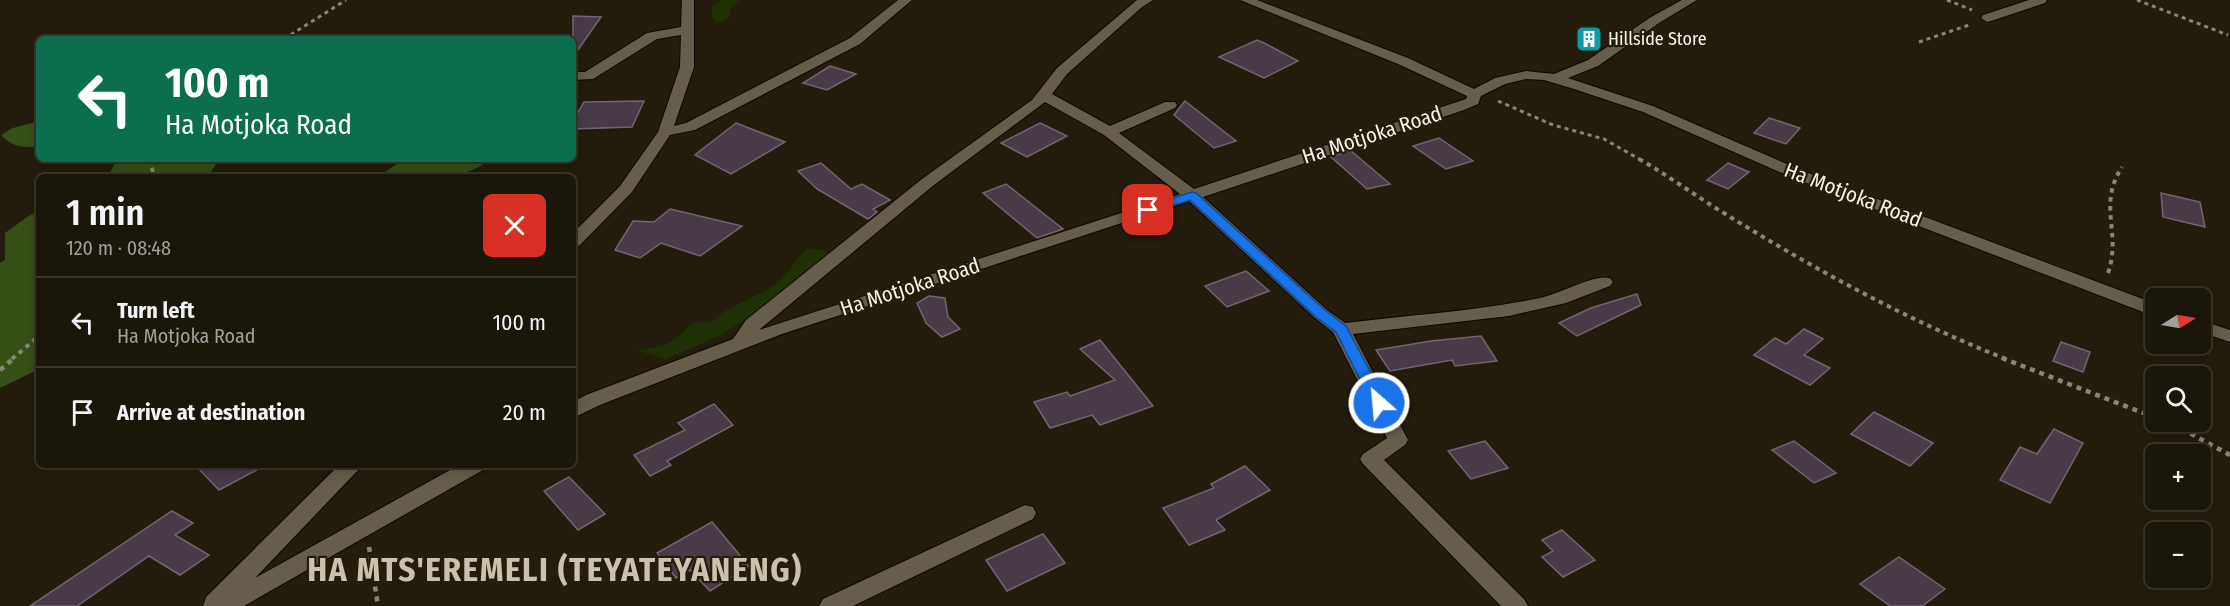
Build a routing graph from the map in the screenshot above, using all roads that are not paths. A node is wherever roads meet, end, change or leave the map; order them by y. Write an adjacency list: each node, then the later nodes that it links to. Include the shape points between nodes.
1 (688, 0): 8 (street)
2 (906, 0): 14 (street, via 855,40 690,127)
3 (1147, 0): 11 (street, via 1062,71)
4 (1246, 0): 12 (street, via 1403,61)
5 (1691, 0): 10 (street, via 1593,63)
6 (2041, 0): 7 (street)
7 (1988, 18)
8 (689, 30): 9 (street, via 652,36 588,76); 14 (street, via 687,67)
9 (576, 76)
10 (1555, 78): 12 (street, Ha Motjoka Road, via 1526,75 1500,81); 19 (street, Ha Motjoka Road, via 1648,109 1797,174)
11 (1044, 94): 15 (street); 23 (street, via 753,324)
12 (1474, 94): 16 (street, Ha Motjoka Road, via 1471,103)
13 (1170, 105): 15 (street)
14 (665, 132): 17 (street, via 626,189)
15 (1108, 132): 16 (street)
16 (1192, 195): 20 (street); 23 (street, Ha Motjoka Road)
17 (576, 240)
18 (1604, 282): 20 (street, via 1560,299 1509,310)
19 (2145, 307)
20 (1341, 330): 31 (street, via 1398,440 1370,459)
21 (2211, 330): 22 (street)
22 (2230, 336)
23 (741, 342): 24 (street, Ha Motjoka Road)
24 (576, 409)
25 (349, 468): 28 (street)
26 (471, 468): 29 (street)
27 (1024, 513): 30 (street)
28 (212, 606)
29 (224, 606)
30 (831, 606)
31 (1516, 606)

